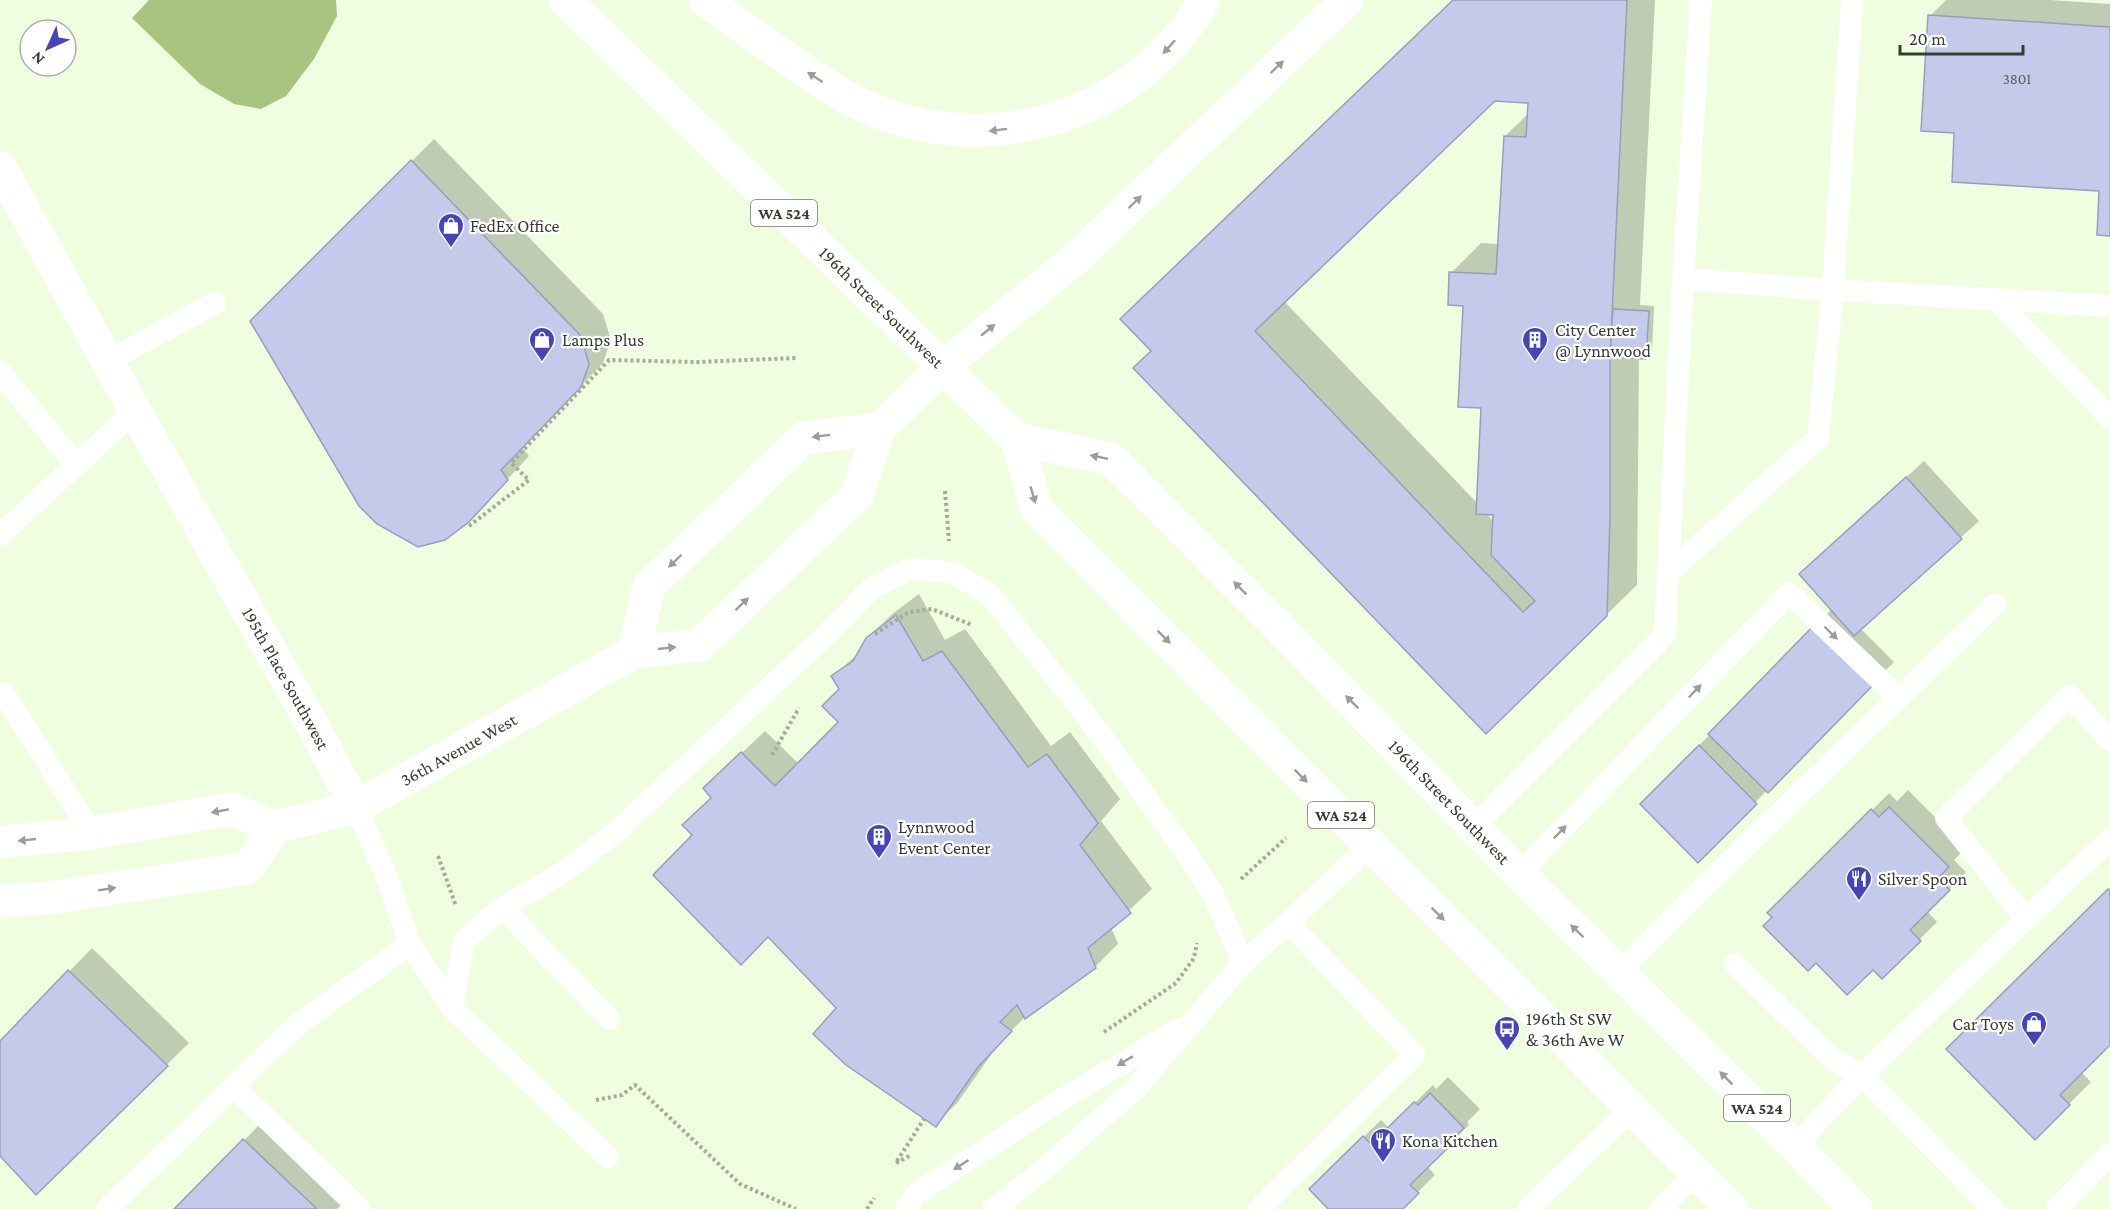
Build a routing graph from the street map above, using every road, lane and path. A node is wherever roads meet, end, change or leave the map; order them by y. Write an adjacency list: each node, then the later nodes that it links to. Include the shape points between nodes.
1 (565, 0): 15 (main road, 196th Street Southwest / WA 524)
2 (705, 0): 3 (main road, one-way to 2, via 1168,50 1121,88 1061,117 986,131 945,130 909,123 863,106 814,77)
3 (1204, 0)
4 (1347, 0): 15 (main road, 36th Avenue West, one-way to 4, via 1076,258)
5 (1701, 0): 8 (lane)
6 (1852, 0): 9 (lane)
7 (0, 167): 14 (main road, 195th Place Southwest)
8 (1683, 279): 9 (lane); 24 (lane)
9 (1833, 290): 10 (lane); 24 (lane, via 1818,438)
10 (1996, 300): 12 (lane); 18 (lane)
11 (214, 303): 14 (lane)
12 (2110, 306)
13 (796, 358): 22 (path, via 698,363 609,360 511,463 529,480)
14 (108, 361): 17 (main road, 195th Place Southwest)
15 (943, 367): 19 (main road, 36th Avenue West); 20 (main road, 196th Street Southwest / WA 524)
16 (0, 372): 21 (lane)
17 (135, 411): 21 (lane); 34 (main road, 195th Place Southwest)
18 (2110, 418)
19 (879, 429): 28 (main road, 36th Avenue West, one-way to 19, via 700,645 858,495); 28 (main road, one-way to 28, via 804,438 649,586)
20 (1017, 439): 36 (main road, 196th Street Southwest / WA 524, one-way to 20, via 1111,459); 40 (main road, WA 524, one-way to 40, via 1037,510)
21 (76, 465): 23 (lane)
22 (469, 526)
23 (0, 535)
24 (1667, 574): 36 (lane, via 1665,635)
25 (1995, 604): 30 (lane)
26 (975, 627): 27 (path, via 932,609 909,612)
27 (872, 637)
28 (634, 652): 34 (main road, 36th Avenue West)
29 (1, 692): 37 (lane)
30 (1898, 698): 42 (lane, one-way to 30, via 1789,593); 52 (lane)
31 (800, 707): 33 (path)
32 (2110, 740): 45 (lane, via 2069,696 1946,818)
33 (772, 755)
34 (356, 807): 35 (main road, 36th Avenue West); 49 (lane, 195th Place Southwest)
35 (275, 827): 37 (main road, one-way to 37, via 231,809); 43 (main road, one-way to 35, via 248,868)
36 (1473, 827): 42 (main road, 196th Street Southwest / WA 524)
37 (92, 833): 39 (main road, one-way to 39)
38 (2110, 839): 45 (lane)
39 (0, 843)
40 (1370, 845): 46 (lane); 60 (main road, WA 524, one-way to 60)
41 (438, 856): 47 (path, via 458,910)
42 (1519, 874): 52 (main road, 196th Street Southwest / WA 524, one-way to 42)
43 (0, 901)
44 (503, 907): 47 (lane); 50 (lane, via 562,873 616,832 872,588 910,569 952,572 990,595 1086,715 1213,894); 54 (lane)
45 (2026, 919): 57 (lane)
46 (1288, 923): 50 (lane); 76 (lane, via 1416,1054)
47 (474, 932): 53 (lane, via 464,941)
48 (1197, 940): 56 (path, via 1194,958 1176,983)
49 (411, 944): 53 (lane, 195th Place Southwest); 58 (lane, via 297,1024)
50 (1243, 963): 55 (lane)
51 (1735, 964): 57 (lane, via 1832,1059)
52 (1619, 972): 62 (main road, 196th Street Southwest / WA 524, one-way to 52)
53 (452, 1008): 65 (lane, 195th Place Southwest)
54 (609, 1019)
55 (1194, 1020): 74 (lane, one-way to 74, via 1041,1112 916,1194); 75 (lane, via 1135,1089)
56 (1100, 1035)
57 (1862, 1076): 62 (lane); 81 (lane)
58 (233, 1086): 70 (lane); 71 (lane)
59 (590, 1098): 72 (path, via 622,1095 635,1085 740,1184)
60 (1632, 1109): 68 (main road, WA 524); 77 (lane)
61 (924, 1119): 66 (path)
62 (1795, 1146): 80 (main road, 196th Street Southwest / WA 524)
63 (915, 1153): 66 (path)
64 (2110, 1154): 82 (lane)
65 (608, 1157)
66 (896, 1163): 67 (path)
67 (890, 1172)
68 (1696, 1173): 78 (lane); 79 (main road, WA 524)
69 (879, 1190): 73 (path)
70 (107, 1209)
71 (360, 1209)
72 (796, 1209)
73 (867, 1209)
74 (906, 1209)
75 (993, 1209)
76 (1259, 1209)
77 (1528, 1209)
78 (1660, 1209)
79 (1732, 1209)
80 (1856, 1209)
81 (1993, 1209)
82 (2056, 1209)

